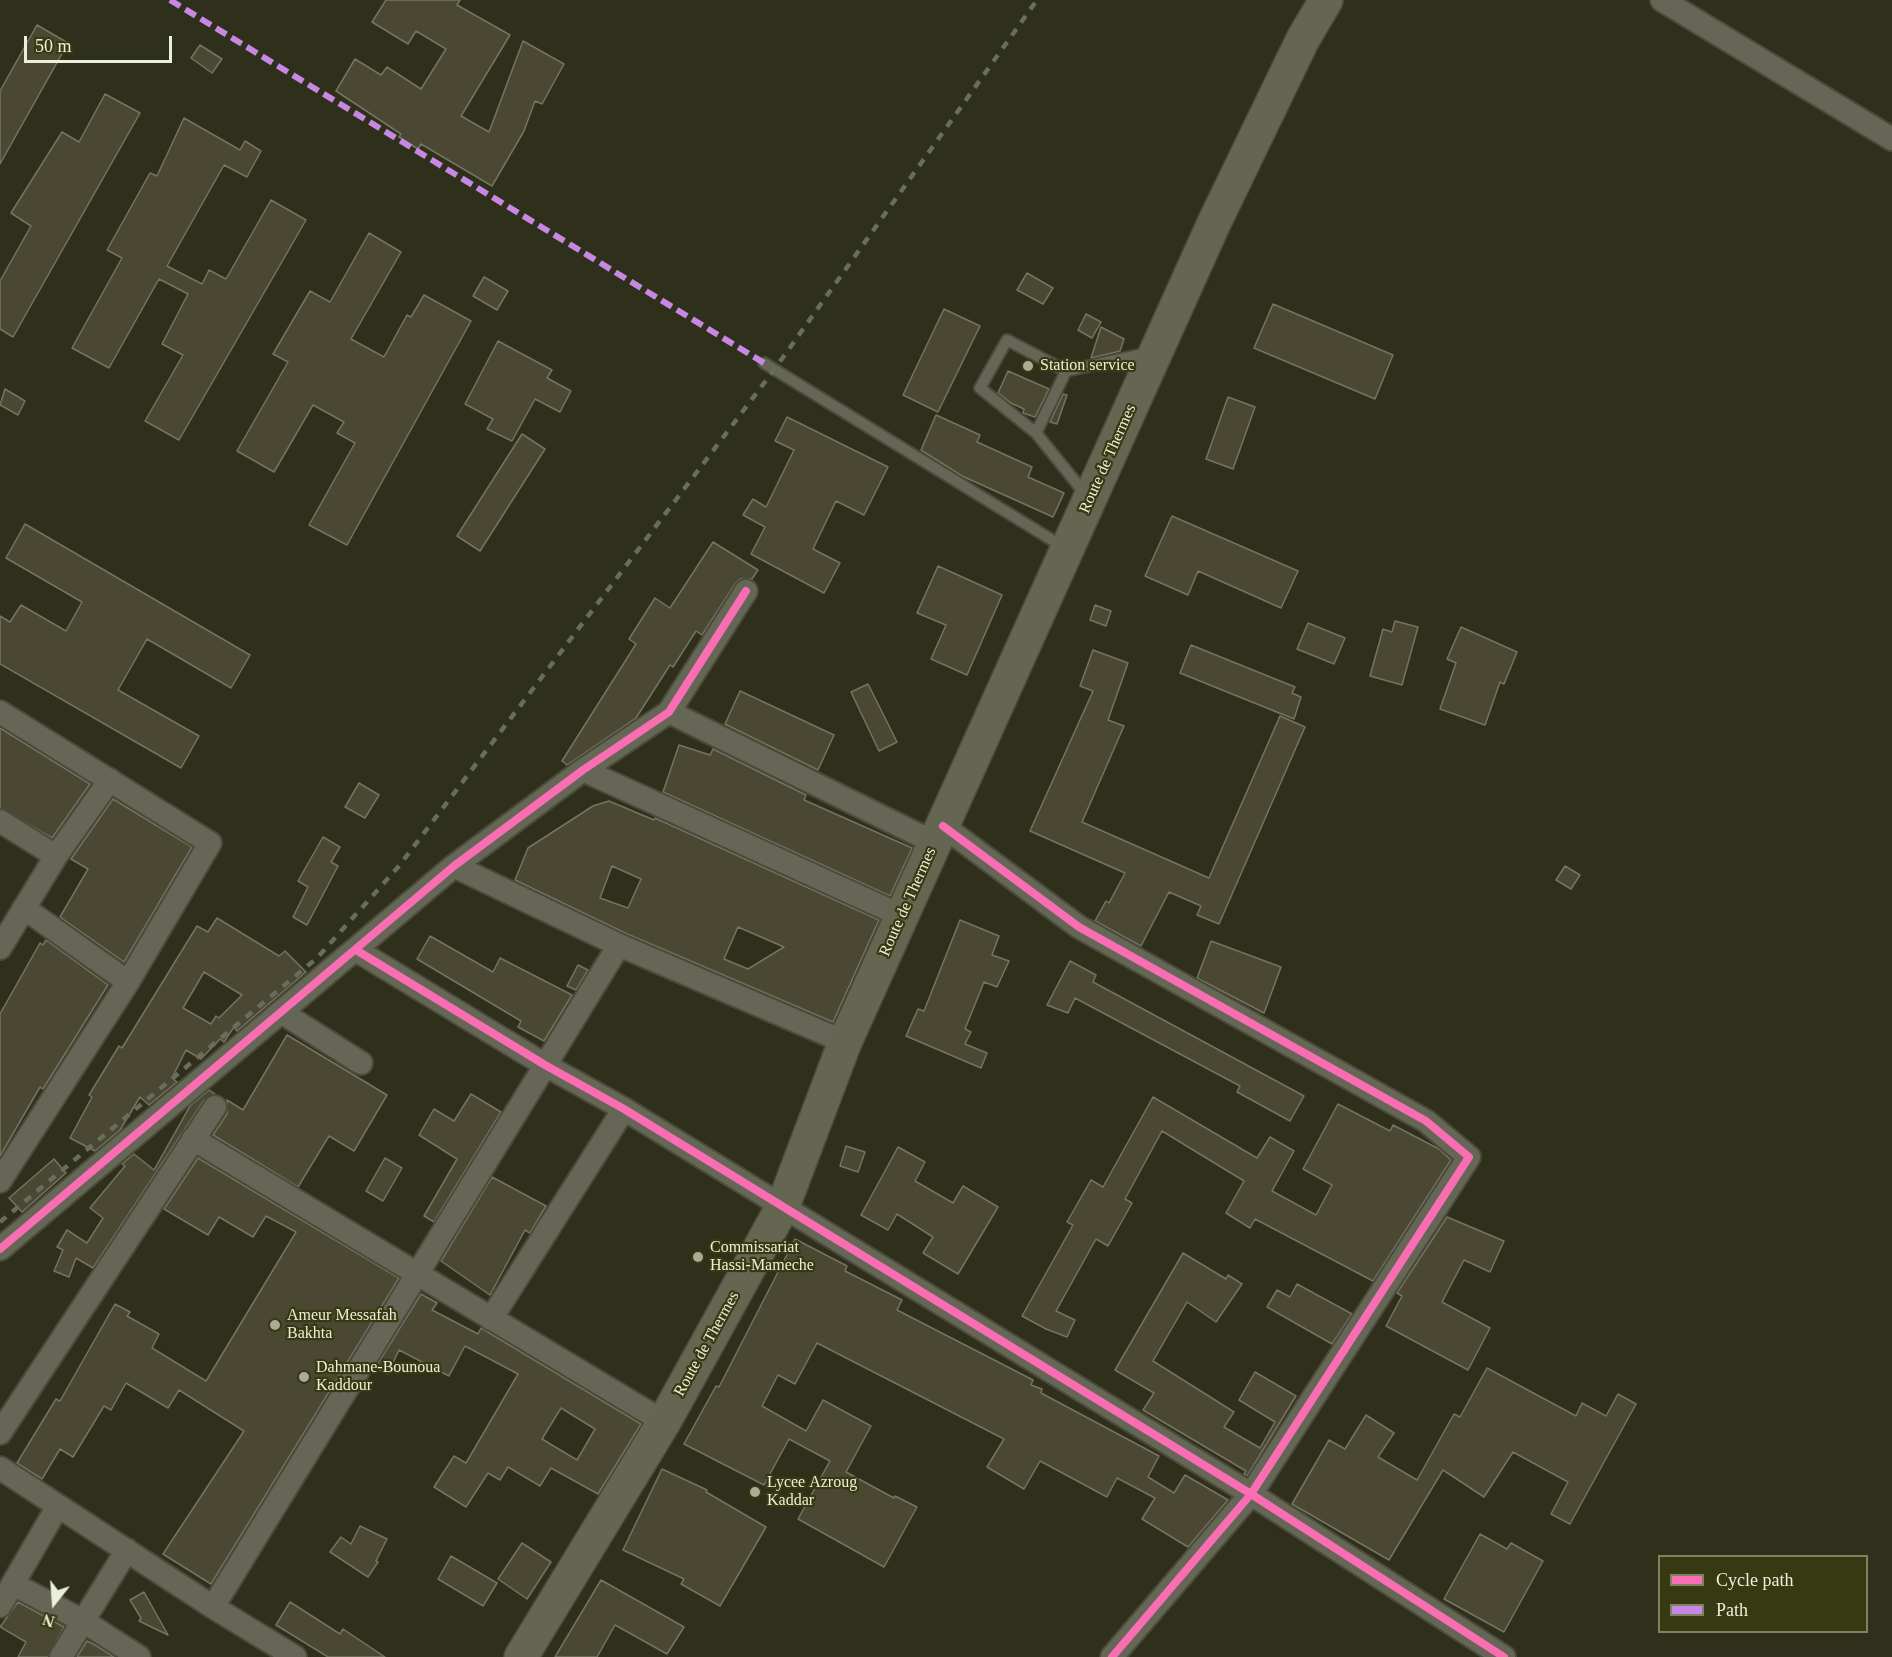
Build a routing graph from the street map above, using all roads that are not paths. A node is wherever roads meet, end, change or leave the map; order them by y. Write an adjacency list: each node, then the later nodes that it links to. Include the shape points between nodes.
1 (1326, 0): 4 (main road, Route de Thermes, via 1303,39 1214,223)
2 (1662, 0): 3 (street)
3 (1892, 140)
4 (1157, 351): 6 (lane); 8 (main road, Route de Thermes)
5 (764, 363): 9 (lane)
6 (1066, 371): 7 (lane); 7 (lane, via 1007,340 980,388)
7 (1036, 433): 8 (lane)
8 (1090, 499): 9 (main road, Route de Thermes)
9 (1067, 549): 16 (main road, Route de Thermes)
10 (746, 591): 12 (street)
11 (0, 712): 14 (street)
12 (669, 712): 13 (street); 16 (street)
13 (583, 770): 18 (street); 20 (street)
14 (110, 780): 17 (street); 24 (street, via 210,843)
15 (0, 821): 17 (street)
16 (939, 834): 20 (main road, Route de Thermes); 40 (street, via 1079,927 1426,1121 1469,1157)
17 (56, 856): 19 (street)
18 (453, 866): 21 (street); 23 (street)
19 (24, 908): 22 (street); 24 (street)
20 (902, 916): 26 (main road, Route de Thermes)
21 (619, 945): 26 (street); 28 (street)
22 (0, 948)
23 (356, 950): 25 (street); 28 (street)
24 (128, 982): 32 (street)
25 (281, 1012): 27 (street); 34 (street)
26 (845, 1042): 33 (main road, Route de Thermes)
27 (361, 1063)
28 (545, 1065): 30 (street); 35 (street)
29 (214, 1107): 31 (street)
30 (624, 1108): 33 (street); 36 (street)
31 (193, 1139): 35 (street); 38 (street)
32 (0, 1181)
33 (783, 1206): 37 (main road, Route de Thermes); 40 (street)
34 (0, 1249)
35 (417, 1274): 36 (street); 45 (street)
36 (491, 1319): 37 (street)
37 (664, 1422): 50 (main road, Route de Thermes)
38 (0, 1433)
39 (0, 1468): 41 (street)
40 (1251, 1494): 51 (street); 52 (street)
41 (58, 1506): 42 (street); 43 (street)
42 (127, 1550): 45 (street); 46 (street)
43 (13, 1584): 44 (street); 46 (street)
44 (0, 1605)
45 (213, 1607): 47 (street)
46 (82, 1622): 48 (street); 49 (street)
47 (280, 1653)
48 (61, 1657)
49 (139, 1657)
50 (521, 1657)
51 (1112, 1657)
52 (1504, 1657)

